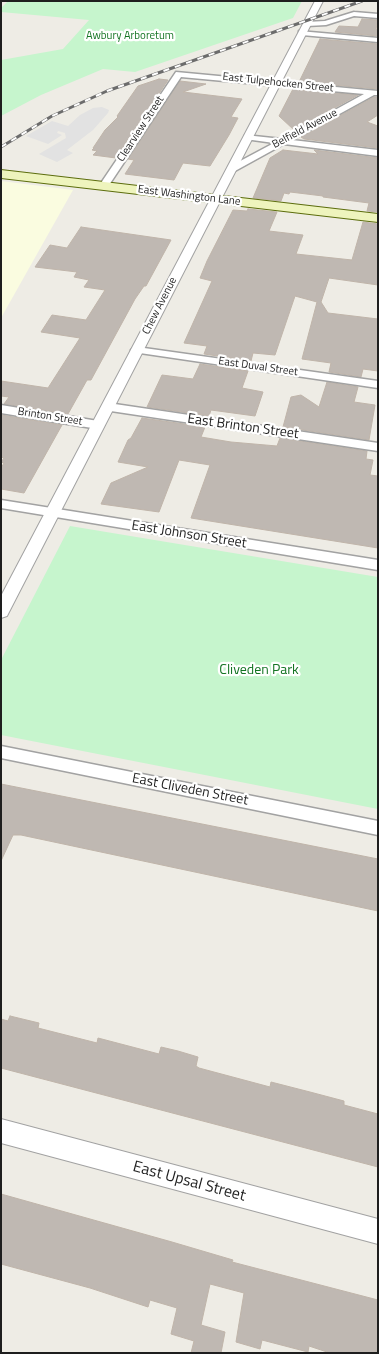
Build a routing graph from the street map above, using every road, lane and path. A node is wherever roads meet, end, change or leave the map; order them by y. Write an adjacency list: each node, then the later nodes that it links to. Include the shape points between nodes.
1 (319, 1): 3 (street, Chew Avenue)
2 (378, 16): 3 (street, via 354,14 326,23)
3 (307, 24): 4 (street, Chew Avenue)
4 (302, 33): 5 (street); 7 (street, Chew Avenue)
5 (378, 40)
6 (179, 74): 7 (street, East Tulpehocken Street); 14 (street, Clearview Street)
7 (277, 83): 8 (street, East Tulpehocken Street); 9 (street, Chew Avenue)
8 (376, 92): 10 (street, Belfield Avenue)
9 (248, 137): 10 (street); 12 (street, Chew Avenue)
10 (283, 141): 11 (street); 12 (street, Belfield Avenue)
11 (378, 153)
12 (232, 169): 15 (street, Chew Avenue)
13 (1, 174): 14 (main road, East Washington Lane)
14 (104, 186): 15 (main road, East Washington Lane)
15 (216, 199): 16 (main road, East Washington Lane); 17 (street, Chew Avenue)
16 (378, 218)
17 (137, 350): 18 (street, East Duval Street); 19 (street, Chew Avenue)
18 (378, 385)
19 (108, 408): 21 (street, Chew Avenue); 22 (street, East Brinton Street)
20 (1, 410): 21 (street, Brinton Street)
21 (98, 425): 24 (street, Chew Avenue)
22 (378, 447)
23 (1, 504): 24 (street, East Johnson Street)
24 (53, 512): 25 (street, East Johnson Street); 26 (street, Chew Avenue)
25 (378, 565)
26 (1, 612)
27 (1, 752): 28 (street, East Cliveden Street)
28 (378, 828)
29 (1, 1132): 30 (street, East Upsal Street)
30 (378, 1232)

